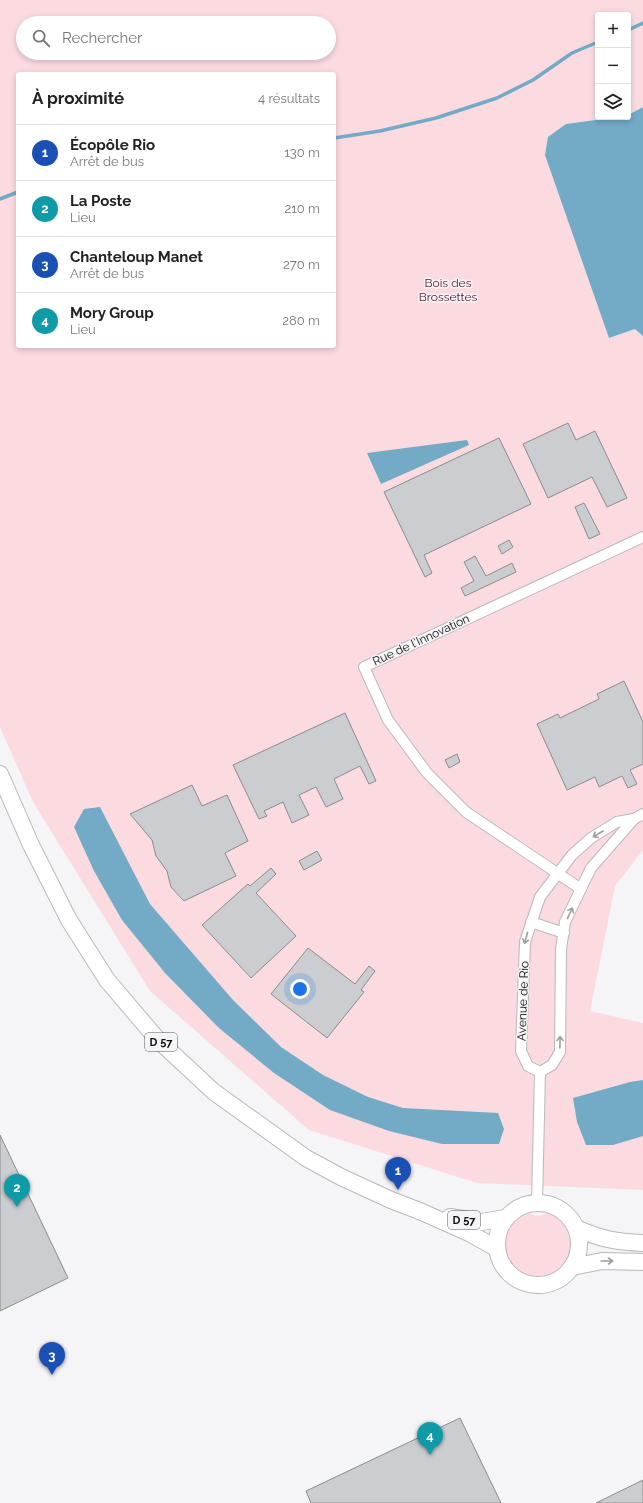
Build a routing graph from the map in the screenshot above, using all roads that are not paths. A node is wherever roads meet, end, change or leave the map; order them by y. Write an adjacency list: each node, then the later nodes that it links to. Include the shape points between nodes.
1 (643, 537): 4 (street, Rue de l'Innovation, via 364,667 388,720 427,773 466,812)
2 (0, 774): 10 (main road, D 57, via 69,920 107,980 158,1040 214,1092 306,1158 384,1197)
3 (638, 816): 4 (street, Avenue de Rio, one-way to 4, via 617,822 591,838 572,854); 5 (street, Avenue de Rio, via 591,868)
4 (558, 873): 5 (street); 6 (street, Avenue de Rio, via 540,897)
5 (581, 889): 7 (street, Avenue de Rio, one-way to 5, via 565,922)
6 (531, 922): 7 (street); 8 (street, Avenue de Rio, one-way to 8, via 524,942 521,1051 528,1066)
7 (564, 933): 8 (street, Avenue de Rio, one-way to 7, via 552,1064 560,1052 561,949)
8 (540, 1072): 9 (street)
9 (537, 1203): 11 (main road, via 516,1208); 12 (main road, via 557,1207 568,1216)
10 (422, 1212): 11 (main road, D 57, via 482,1222); 14 (main road, D 57, via 469,1232)
11 (505, 1218): 14 (main road, via 496,1237)
12 (576, 1228): 13 (main road, via 604,1239 622,1243); 16 (main road, via 579,1241 578,1255)
13 (643, 1243)
14 (496, 1248): 16 (main road, via 500,1262 509,1274 521,1282 534,1285 549,1284 562,1278)
15 (643, 1262): 16 (main road, one-way to 15, via 602,1261)
16 (572, 1267)

